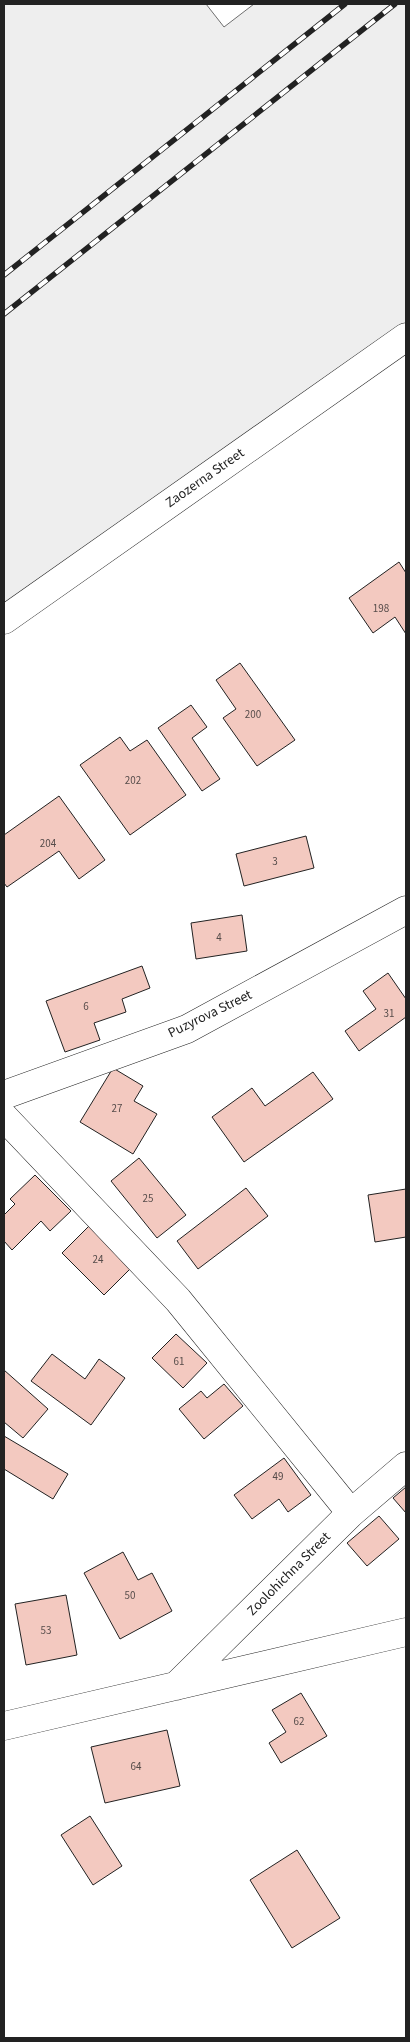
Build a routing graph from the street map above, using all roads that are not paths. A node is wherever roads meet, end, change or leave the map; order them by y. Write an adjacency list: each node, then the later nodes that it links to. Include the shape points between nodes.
1 (406, 337): 2 (street, Zaozerna Street)
2 (4, 620)
3 (406, 910): 4 (street, Puzyrova Street, via 188,1029)
4 (4, 1095)
5 (4, 1117): 7 (street, via 178,1300)
6 (406, 1466): 7 (street, Zoolohichna Street)
7 (351, 1513): 9 (street, Zoolohichna Street)
8 (406, 1632): 9 (street)
9 (175, 1686): 10 (street)
10 (4, 1726)

